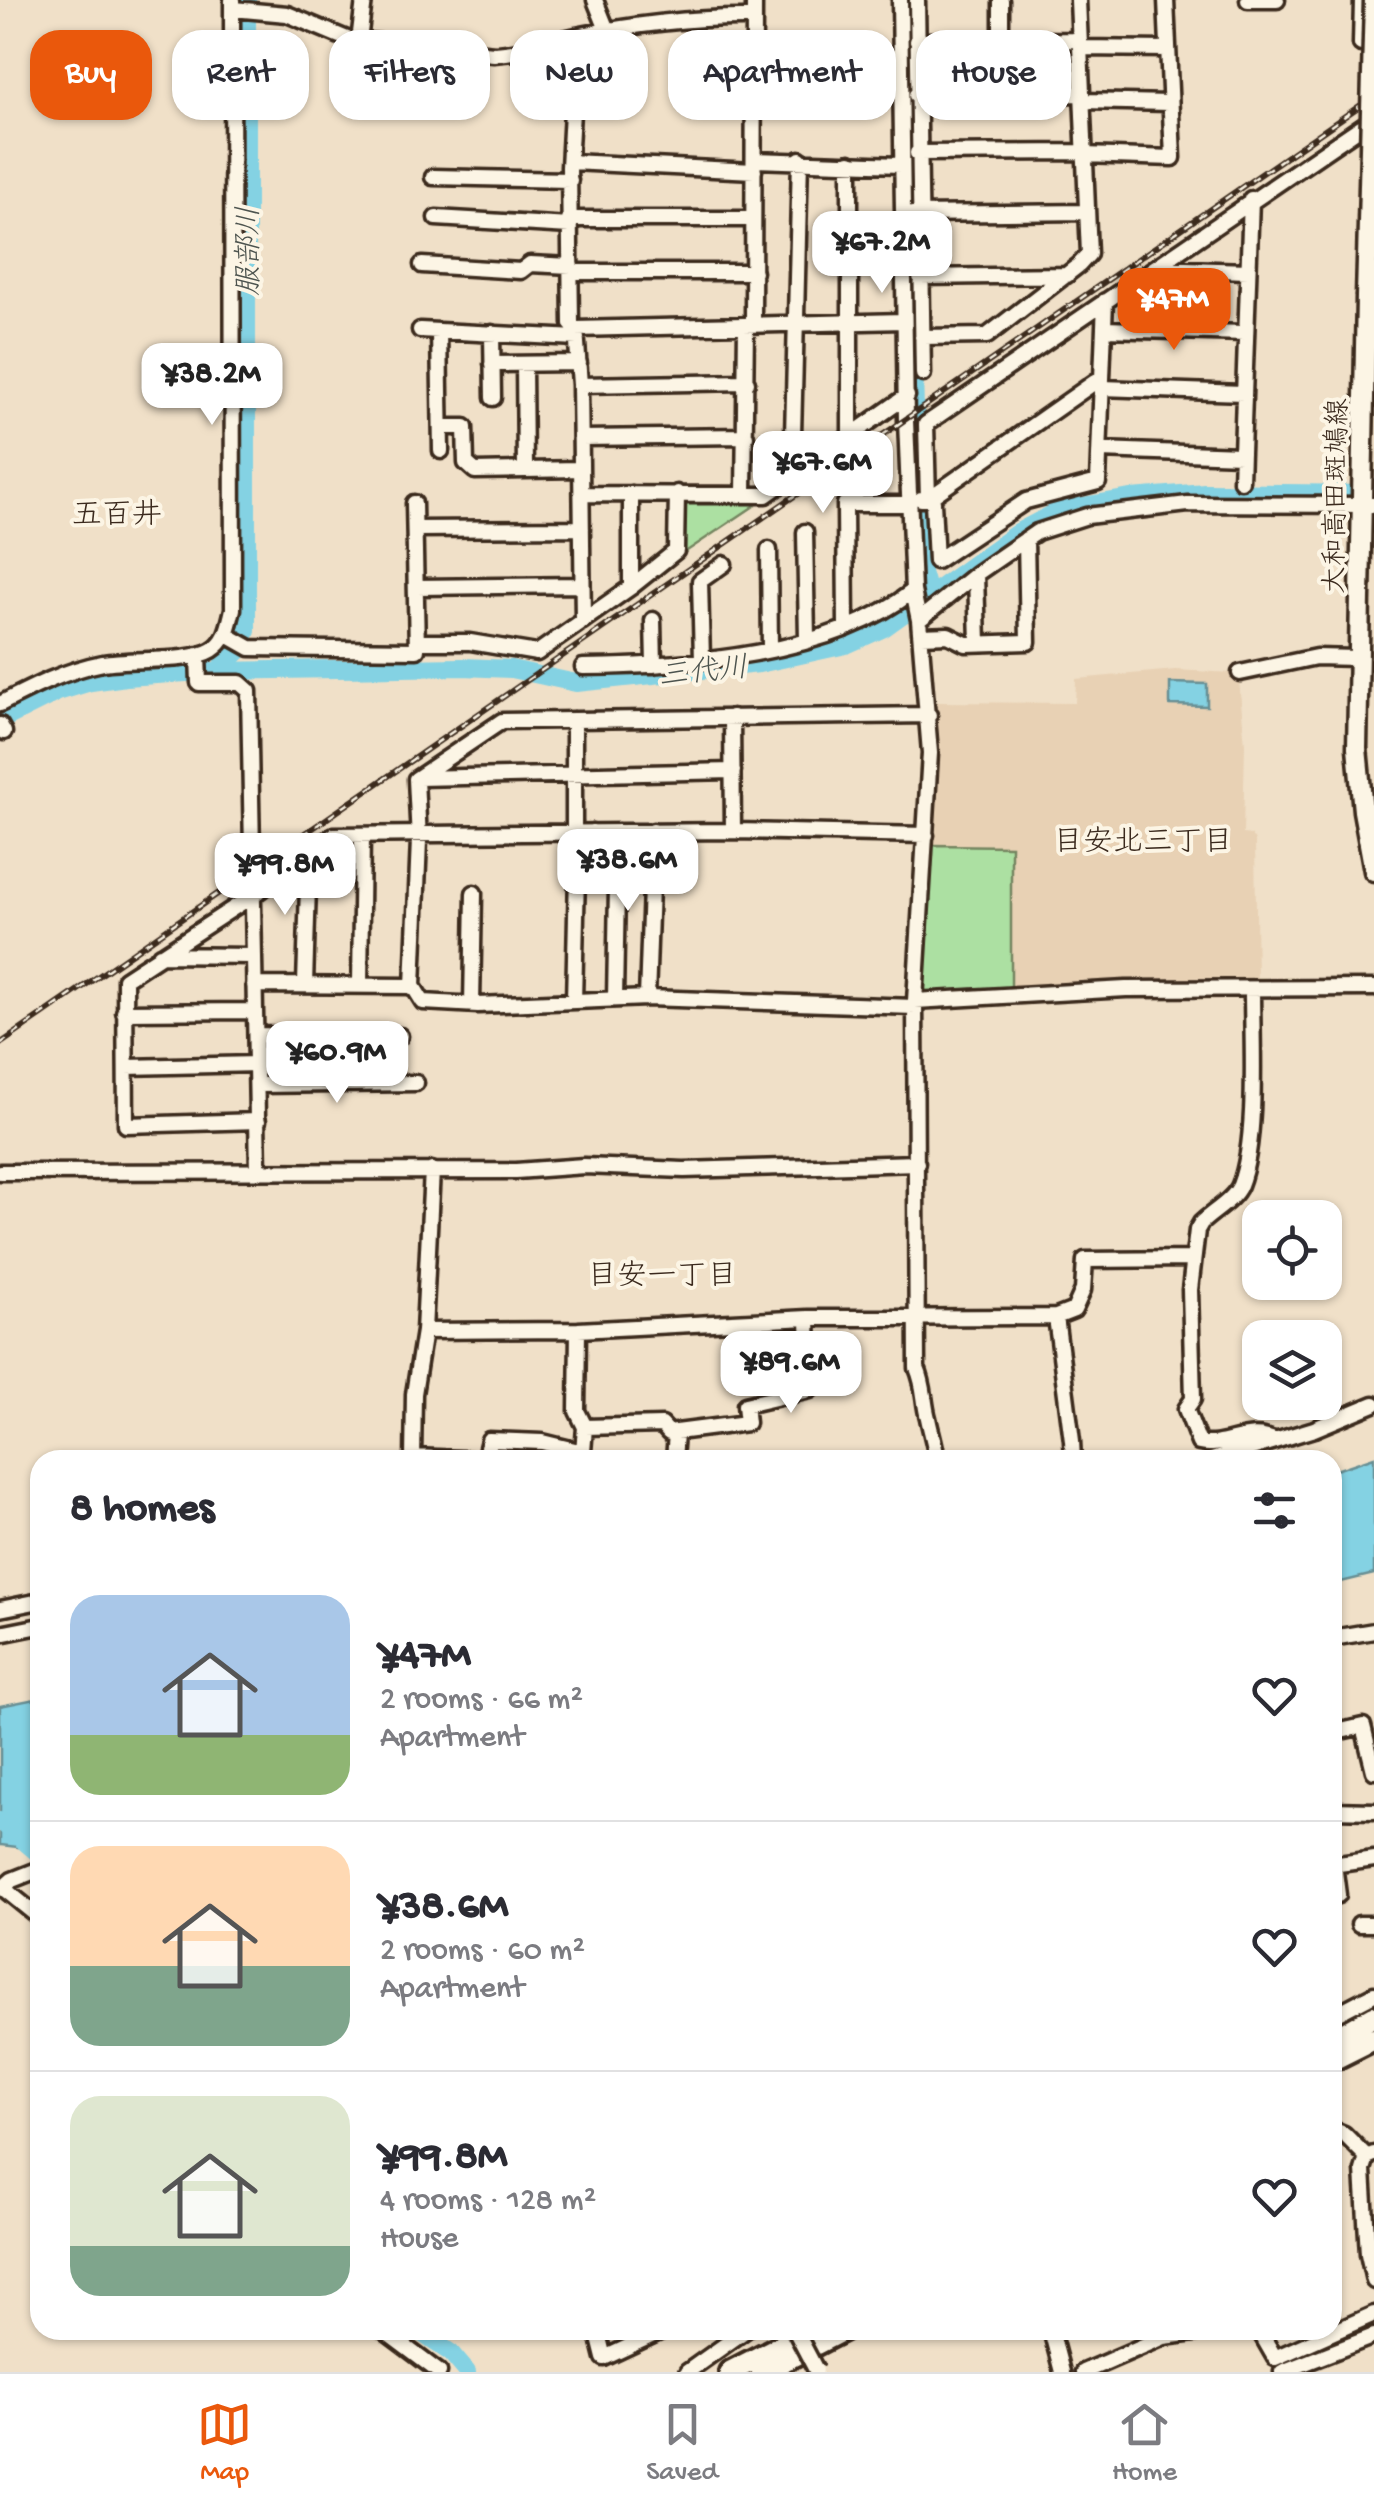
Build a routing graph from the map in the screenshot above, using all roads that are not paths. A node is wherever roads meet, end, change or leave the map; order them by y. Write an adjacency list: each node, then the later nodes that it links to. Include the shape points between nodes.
1 (364, 0): 15 (street)
2 (595, 0): 16 (street)
3 (754, 0): 14 (street)
4 (900, 0): 35 (street)
5 (917, 0): 17 (street)
6 (1000, 0): 18 (street)
7 (1078, 0): 21 (street)
8 (1166, 0): 23 (street)
9 (1248, 0): 10 (street)
10 (1276, 0)
11 (1362, 0): 22 (street)
12 (1374, 0): 92 (main road, 大和高田斑鳩線, bridge, via 1362,479)
13 (233, 5): 19 (street, via 287,14); 108 (street)
14 (753, 18): 16 (street, via 682,18); 36 (street)
15 (360, 30)
16 (607, 30)
17 (916, 30)
18 (1001, 30)
19 (329, 31)
20 (1071, 44): 21 (street)
21 (1080, 44): 23 (street); 25 (street)
22 (1361, 44)
23 (1167, 49): 26 (street)
24 (1071, 98): 25 (street)
25 (1082, 98): 26 (street); 31 (street)
26 (1170, 103): 31 (street, via 1173,158)
27 (1374, 118): 39 (street)
28 (573, 120): 33 (street)
29 (916, 120): 30 (street)
30 (917, 153): 31 (street); 41 (street)
31 (1084, 154): 40 (street)
32 (800, 160): 34 (street); 36 (street); 54 (street)
33 (571, 162): 36 (street); 38 (street)
34 (850, 162): 35 (street); 53 (street)
35 (900, 165): 41 (street)
36 (755, 166): 43 (street)
37 (433, 177): 38 (street)
38 (570, 180): 44 (street)
39 (1251, 200): 46 (street); 48 (street)
40 (1086, 212): 41 (street); 50 (street, via 1089,254)
41 (910, 214): 51 (street); 55 (street)
42 (436, 218): 44 (street)
43 (753, 219): 44 (street); 49 (street)
44 (570, 222): 47 (street)
45 (422, 265): 47 (street)
46 (1153, 268): 48 (street); 52 (street)
47 (571, 269): 49 (street); 60 (street, via 570,324)
48 (1248, 271): 61 (street)
49 (754, 272): 56 (street)
50 (1067, 275): 51 (street); 63 (street, via 987,336)
51 (920, 278): 63 (street)
52 (1106, 301): 57 (street); 89 (street, via 926,424)
53 (849, 320): 54 (street); 55 (street); 76 (street)
54 (796, 322): 56 (street); 83 (street)
55 (904, 322): 72 (street)
56 (750, 324): 60 (street); 68 (street)
57 (1104, 329): 61 (street); 69 (street)
58 (420, 330): 59 (street)
59 (439, 331): 62 (street); 74 (street)
60 (577, 333): 62 (street); 64 (street)
61 (1245, 333): 71 (street)
62 (492, 334): 65 (street)
63 (922, 337): 67 (street)
64 (579, 363): 66 (street); 70 (street)
65 (492, 364): 66 (street); 73 (street)
66 (524, 364): 82 (street)
67 (922, 374)
68 (747, 382): 70 (street); 75 (street)
69 (1102, 382): 71 (street); 78 (street); 89 (street)
70 (580, 385): 77 (street)
71 (1243, 393): 80 (street)
72 (906, 396): 76 (street); 90 (street)
73 (493, 398)
74 (441, 427): 79 (street); 82 (street, via 465,427 466,463 476,471)
75 (746, 436): 77 (street); 88 (street)
76 (850, 436): 83 (street)
77 (581, 438): 81 (street)
78 (1100, 450): 80 (street); 89 (street, via 1098,482 1026,501 936,561)
79 (441, 451)
80 (1241, 455): 84 (street)
81 (580, 469): 82 (street); 86 (street)
82 (525, 470)
83 (792, 474): 88 (street, via 766,495)
84 (1241, 482)
85 (677, 492): 87 (street); 88 (street); 102 (street, via 676,551)
86 (582, 494): 87 (street); 94 (street)
87 (630, 494): 102 (street)
88 (744, 494)
89 (928, 499): 90 (street)
90 (910, 501): 103 (street); 106 (street, via 845,504)
91 (414, 502): 93 (street)
92 (1368, 505): 96 (street, via 1146,507 1048,526); 114 (main road, 大和高田斑鳩線)
93 (415, 528): 94 (street); 101 (street)
94 (582, 528): 100 (street)
95 (805, 532): 109 (street)
96 (1026, 539): 99 (street); 111 (street, via 1028,642)
97 (769, 550): 112 (street)
98 (724, 564): 115 (street, via 700,581)
99 (976, 574): 107 (street); 111 (street)
100 (582, 585): 101 (street); 105 (street)
101 (416, 586): 110 (street)
102 (631, 588): 105 (street)
103 (913, 591): 106 (street); 107 (street)
104 (654, 620): 116 (street)
105 (583, 621): 110 (street, via 538,653)
106 (846, 627): 109 (street)
107 (920, 628): 111 (street); 120 (street)
108 (229, 637): 110 (street, via 250,648 418,650); 113 (street)
109 (807, 639): 112 (street)
110 (417, 642)
111 (978, 644)
112 (770, 649): 115 (street)
113 (198, 657): 119 (street, via 106,662); 137 (street, via 199,684 240,682 249,692)
114 (1358, 658): 118 (street, via 1316,656); 135 (main road, 大和高田斑鳩線, via 1357,748)
115 (702, 660): 116 (street)
116 (654, 665): 117 (street)
117 (583, 667)
118 (1240, 673)
119 (0, 704)
120 (929, 715): 121 (street); 132 (street)
121 (732, 717): 122 (street); 123 (street)
122 (574, 720): 124 (street); 125 (street, via 502,721)
123 (733, 771): 124 (street); 126 (street)
124 (574, 773): 125 (street); 129 (street)
125 (417, 778): 128 (street)
126 (733, 830): 127 (street); 132 (street)
127 (653, 831): 131 (street); 146 (street)
128 (417, 832): 129 (street); 133 (street); 143 (street)
129 (574, 832): 130 (street)
130 (592, 832): 131 (street); 148 (street, via 591,874 577,874)
131 (618, 832): 147 (street)
132 (926, 835): 149 (street)
133 (362, 836): 134 (street, via 334,835); 141 (street)
134 (309, 853): 137 (street); 140 (street)
135 (1374, 872)
136 (474, 893): 150 (street)
137 (255, 894): 138 (street); 139 (street)
138 (159, 955): 139 (street); 152 (street, via 124,979)
139 (252, 956): 142 (street)
140 (305, 984): 141 (street); 142 (street)
141 (360, 984): 143 (street)
142 (254, 985): 151 (street)
143 (414, 986): 150 (street, via 423,1002)
144 (1374, 988): 145 (street)
145 (1252, 990): 149 (street, via 1126,990); 164 (street, via 1252,1096 1240,1188 1201,1223)
146 (648, 998): 147 (street); 149 (street)
147 (615, 999): 148 (street)
148 (574, 1001): 150 (street)
149 (915, 1004): 160 (street)
150 (472, 1005)
151 (254, 1011): 152 (street); 153 (street)
152 (124, 1012): 156 (street)
153 (256, 1035): 154 (street); 155 (street)
154 (400, 1036)
155 (258, 1064): 156 (street); 157 (street)
156 (126, 1067): 159 (street, via 126,1125)
157 (258, 1084): 158 (street); 159 (street)
158 (416, 1084)
159 (258, 1121): 162 (street)
160 (917, 1163): 161 (street); 165 (street)
161 (432, 1170): 162 (street); 168 (street)
162 (258, 1171): 163 (street)
163 (0, 1172)
164 (1192, 1259): 166 (street, via 1085,1260 1080,1299 1074,1310); 173 (street, via 1192,1400 1186,1409 1199,1443 1251,1434)
165 (916, 1317): 166 (street); 167 (street); 179 (street, via 917,1368)
166 (1056, 1317): 180 (street)
167 (808, 1318): 169 (street); 172 (street, via 810,1390 746,1405 747,1423)
168 (424, 1330): 169 (street); 174 (street)
169 (578, 1330): 171 (street, via 577,1411)
170 (1374, 1404): 173 (street)
171 (584, 1427): 172 (street, via 662,1425 668,1434); 177 (street)
172 (676, 1432): 178 (street)
173 (1276, 1441): 181 (street)
174 (413, 1450)
175 (486, 1450): 176 (street, via 489,1440)
176 (576, 1450)
177 (584, 1450)
178 (675, 1450)
179 (936, 1450)
180 (1072, 1450)
181 (1246, 1450)
182 (30, 1603): 183 (street)
183 (0, 1608)
184 (30, 1628): 186 (street)
185 (1374, 1631): 187 (street)
186 (0, 1634)
187 (1342, 1636)
188 (1342, 1731): 189 (street, via 1363,1726)
189 (1374, 1771)
190 (1342, 1810): 191 (street)
191 (1374, 1811)
192 (1374, 1859): 193 (street)
193 (1342, 1863)
194 (30, 1873): 195 (street)
195 (1, 1887): 196 (street)
196 (30, 1910)
197 (1374, 1994): 198 (street)
198 (1342, 2011)
199 (1374, 2019): 200 (highway)
200 (1342, 2037)
201 (1374, 2039): 203 (highway)
202 (1374, 2051): 204 (highway)
203 (1342, 2057)
204 (1342, 2059)
205 (1342, 2133): 206 (street)
206 (1370, 2155): 207 (street, via 1363,2170)
207 (1374, 2280)
208 (1374, 2314): 209 (street)
209 (1342, 2332)
210 (1374, 2336): 222 (street)
211 (397, 2340): 224 (street)
212 (600, 2340): 213 (street, via 604,2358)
213 (641, 2340)
214 (732, 2340): 225 (street)
215 (792, 2340): 226 (highway)
216 (800, 2340): 223 (street, bridge)
217 (824, 2340): 227 (highway)
218 (1054, 2340): 228 (street)
219 (1150, 2340): 229 (street)
220 (1265, 2340): 222 (street)
221 (1328, 2340): 222 (street)
222 (1280, 2367)
223 (817, 2371)
224 (439, 2372)
225 (687, 2372)
226 (730, 2372)
227 (762, 2372)
228 (1062, 2372)
229 (1083, 2372)

